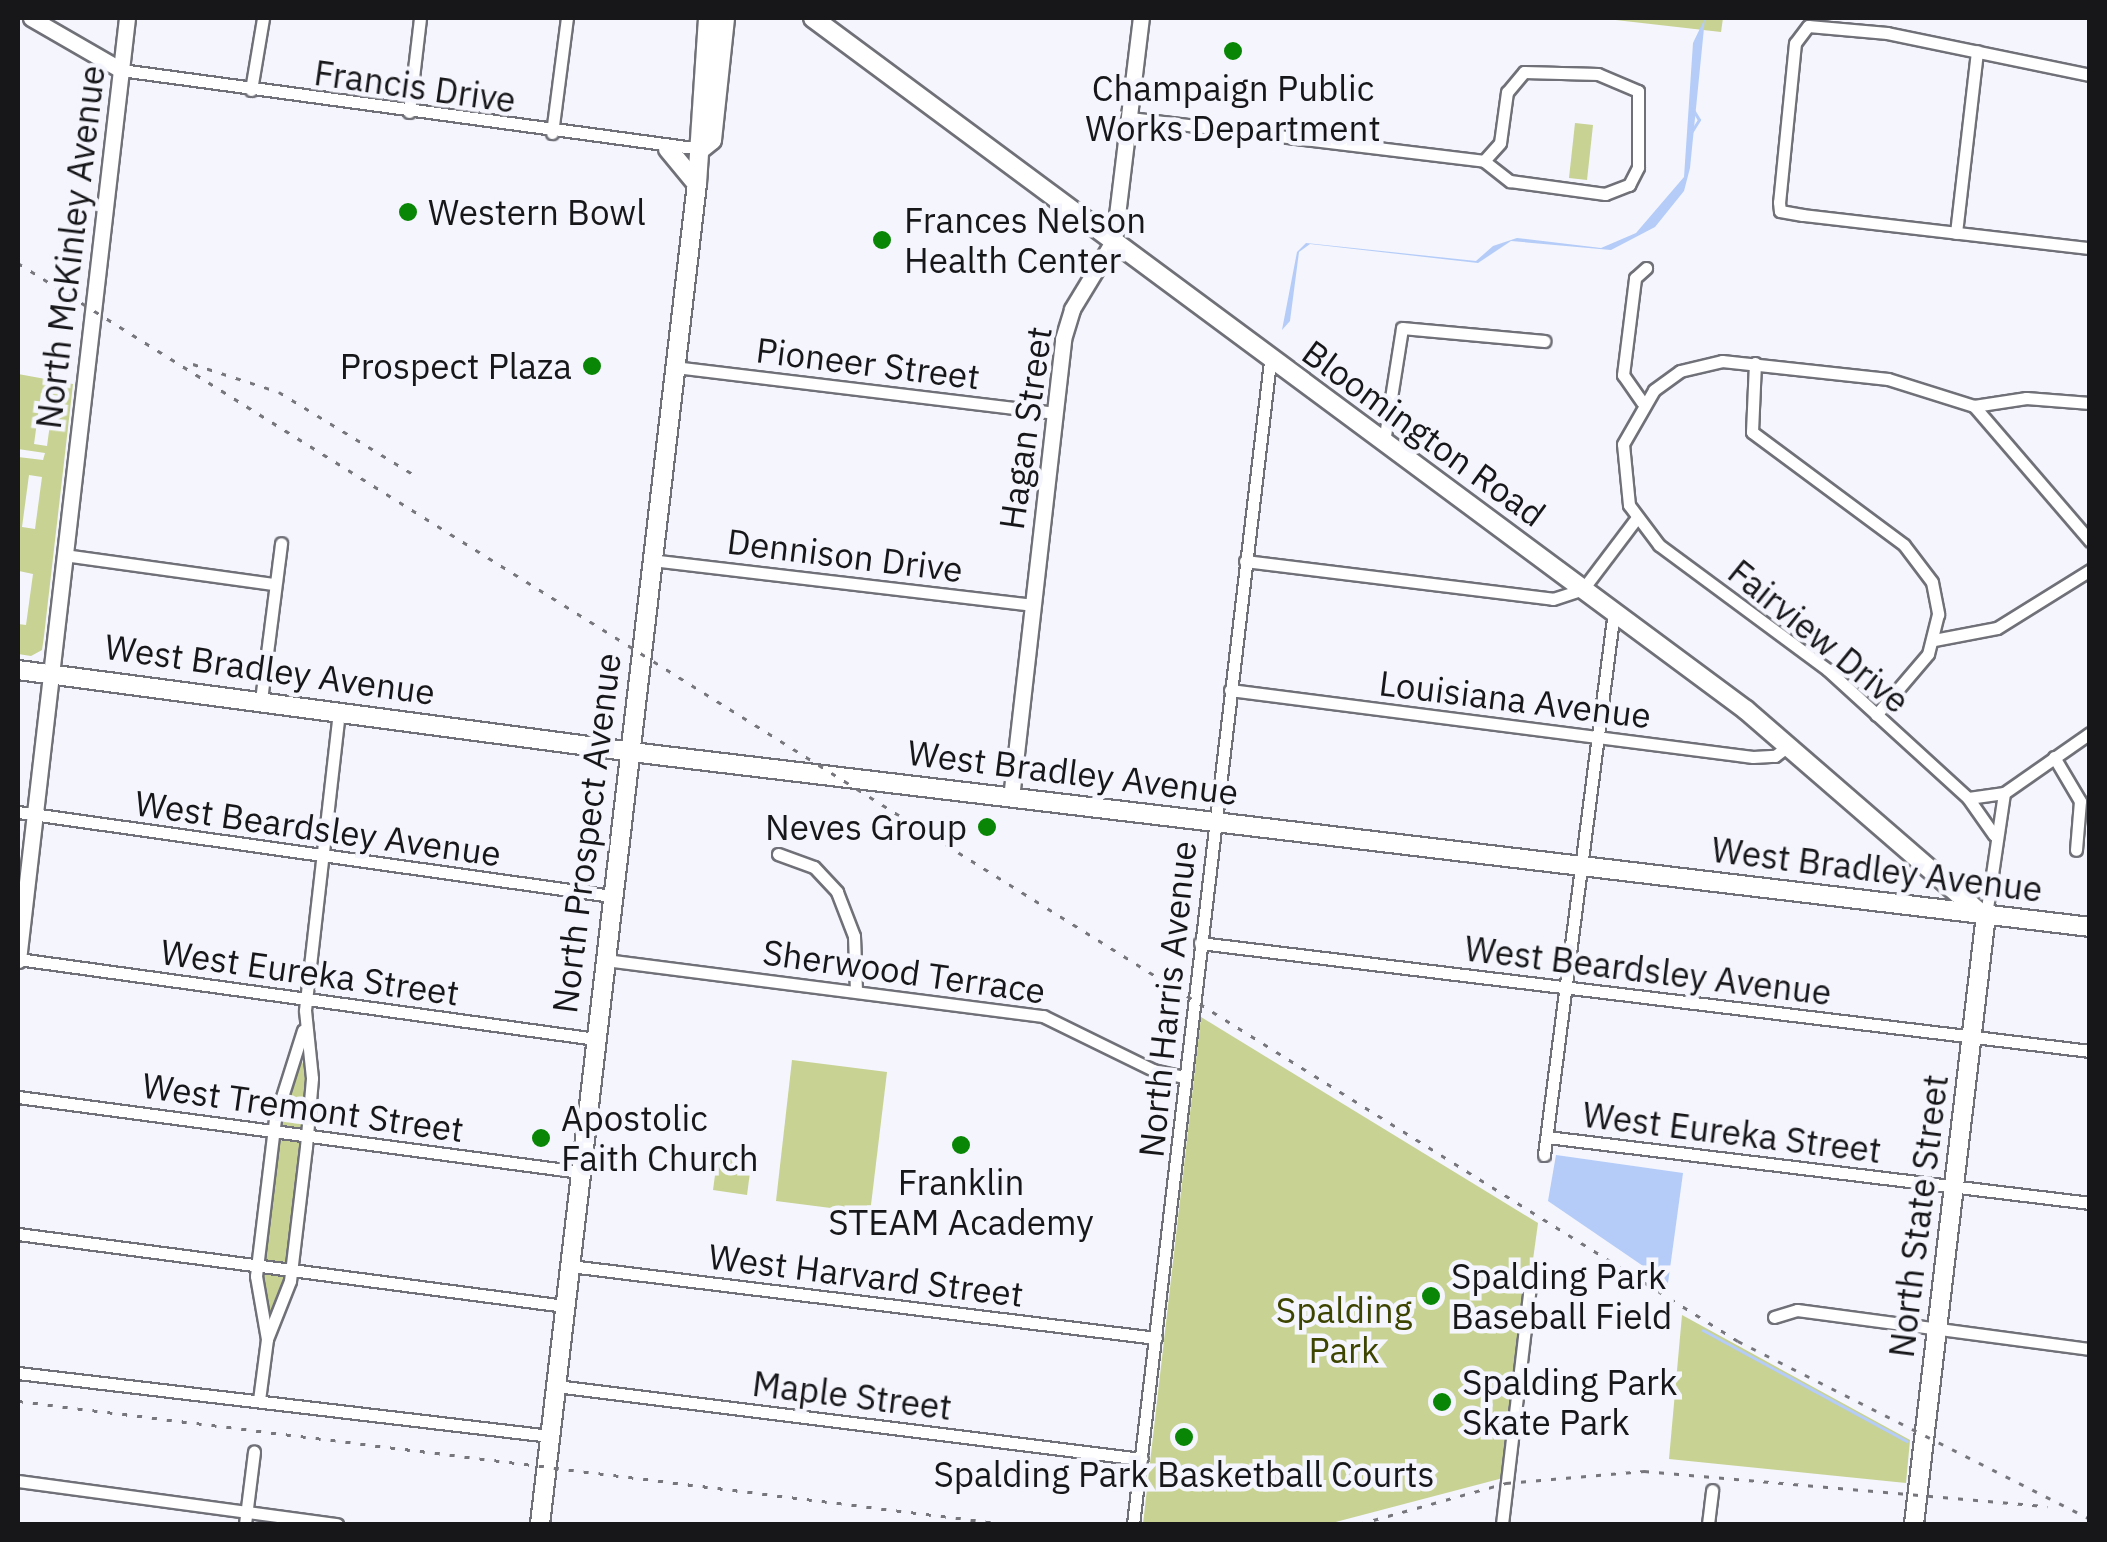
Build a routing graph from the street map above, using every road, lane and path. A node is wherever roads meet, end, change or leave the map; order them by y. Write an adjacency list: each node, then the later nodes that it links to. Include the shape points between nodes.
1 (31, 18): 11 (street)
2 (128, 18): 11 (street, North McKinley Avenue)
3 (264, 18): 13 (street)
4 (420, 18): 14 (street)
5 (566, 18): 16 (street)
6 (708, 18): 18 (main road, North Prospect Avenue, via 696,139)
7 (725, 18): 18 (main road, North Prospect Avenue, via 712,140)
8 (812, 18): 22 (main road, Bloomington Road)
9 (1141, 18): 15 (street, Hagan Street)
10 (1977, 50): 12 (street); 21 (street); 21 (street, via 1814,25 1800,34 1792,73 1780,210)
11 (121, 70): 13 (street, Francis Drive); 37 (street, North McKinley Avenue)
12 (2090, 75)
13 (251, 90): 14 (street, Francis Drive)
14 (409, 112): 16 (street, Francis Drive)
15 (1130, 118): 19 (street); 22 (street, Hagan Street)
16 (552, 133): 17 (street, Francis Drive)
17 (668, 148): 18 (street, Francis Drive); 20 (main road)
18 (701, 149): 20 (main road, North Prospect Avenue)
19 (1484, 160): 19 (street, via 1510,182 1621,191 1638,167 1638,90 1598,74 1524,72 1508,92 1500,143)
20 (697, 184): 28 (main road, North Prospect Avenue)
21 (1956, 233): 23 (street)
22 (1114, 240): 26 (main road, Bloomington Road); 32 (street, Hagan Street, via 1068,318)
23 (2090, 248)
24 (1646, 268): 29 (street, via 1634,278 1623,375)
25 (1544, 341): 33 (street, via 1402,328)
26 (1270, 361): 33 (main road, Bloomington Road); 39 (street, North Harris Avenue)
27 (1755, 364): 29 (street, via 1695,365); 31 (street, via 1888,379); 45 (street, via 1752,432 1916,556 1936,597)
28 (675, 367): 32 (street, Pioneer Street); 38 (main road, North Prospect Avenue)
29 (1642, 402): 34 (street, via 1622,461)
30 (2090, 403): 31 (street, via 2026,398)
31 (1974, 406): 35 (street)
32 (1054, 413): 43 (street, Hagan Street)
33 (1384, 442): 42 (main road, Bloomington Road)
34 (1636, 519): 42 (street); 52 (street, Fairview Drive, via 1659,545 1828,670)
35 (2090, 541)
36 (282, 543): 41 (street)
37 (64, 555): 41 (street); 48 (street, North McKinley Avenue)
38 (651, 560): 43 (street, Dennison Drive); 56 (main road, North Prospect Avenue)
39 (1245, 561): 42 (street, via 1537,599); 49 (street, North Harris Avenue)
40 (2090, 570): 45 (street, via 1997,628)
41 (273, 584): 50 (street)
42 (1583, 589): 44 (main road, Bloomington Road)
43 (1032, 606): 59 (street, Hagan Street)
44 (1614, 611): 54 (street); 55 (main road, Bloomington Road)
45 (1934, 640): 52 (street, via 1922,664)
46 (18, 659): 48 (main road, West Bradley Avenue)
47 (18, 670): 48 (main road, West Bradley Avenue)
48 (50, 670): 50 (main road, West Bradley Avenue); 61 (street, North McKinley Avenue)
49 (1230, 690): 54 (street, Louisiana Avenue); 62 (street, North Harris Avenue)
50 (261, 700): 51 (main road, West Bradley Avenue)
51 (339, 711): 56 (main road, West Bradley Avenue); 66 (street)
52 (1876, 715): 60 (street, Fairview Drive)
53 (2090, 733): 57 (street)
54 (1596, 737): 55 (street, Louisiana Avenue, via 1766,758); 67 (street)
55 (1789, 745): 69 (main road, Bloomington Road, via 1945,888)
56 (628, 752): 59 (main road, West Bradley Avenue); 68 (main road, North Prospect Avenue)
57 (2054, 757): 58 (street); 64 (street, via 2080,802)
58 (2004, 793): 60 (street); 63 (street)
59 (1010, 798): 62 (main road, West Bradley Avenue)
60 (1968, 798): 63 (street, Fairview Drive)
61 (25, 814): 66 (street, West Beardsley Avenue); 72 (street, North McKinley Avenue)
62 (1214, 822): 67 (main road, West Bradley Avenue); 71 (street, North Harris Avenue)
63 (1994, 835): 69 (street)
64 (2076, 850)
65 (778, 854): 75 (street, via 814,867 843,902 854,936)
66 (322, 856): 68 (street, West Beardsley Avenue); 76 (street)
67 (1579, 866): 69 (main road, West Bradley Avenue); 74 (street)
68 (612, 896): 73 (main road, North Prospect Avenue)
69 (1986, 915): 70 (main road, West Bradley Avenue); 78 (main road, North State Street)
70 (2090, 927)
71 (1200, 942): 74 (street, West Beardsley Avenue); 81 (street, North Harris Avenue)
72 (18, 960): 76 (street, West Eureka Street)
73 (604, 960): 75 (street, Sherwood Terrace); 79 (main road, North Prospect Avenue)
74 (1565, 987): 78 (street, West Beardsley Avenue); 85 (street)
75 (856, 990): 81 (street, Sherwood Terrace, via 1044,1016 1153,1070)
76 (306, 999): 77 (street); 79 (street, West Eureka Street)
77 (304, 1026): 83 (street); 84 (street, via 312,1078)
78 (1972, 1037): 80 (street, West Beardsley Avenue); 88 (main road, North State Street)
79 (596, 1039): 87 (main road, North Prospect Avenue)
80 (2090, 1052)
81 (1184, 1078): 98 (street, North Harris Avenue)
82 (18, 1097): 83 (street, West Tremont Street)
83 (273, 1131): 84 (street, West Tremont Street); 91 (street)
84 (307, 1136): 87 (street, West Tremont Street); 93 (street)
85 (1546, 1137): 86 (street); 88 (street, West Eureka Street)
86 (1544, 1155)
87 (580, 1172): 92 (main road, North Prospect Avenue)
88 (1954, 1187): 89 (street, West Eureka Street); 97 (main road, North State Street)
89 (2090, 1203)
90 (18, 1234): 91 (street)
91 (258, 1265): 93 (street); 99 (street)
92 (570, 1266): 95 (main road, North Prospect Avenue); 98 (street, West Harvard Street)
93 (292, 1270): 95 (street); 99 (street)
94 (1531, 1276): 113 (street)
95 (565, 1306): 102 (main road, North Prospect Avenue)
96 (1774, 1317): 97 (street, via 1796,1310)
97 (1937, 1330): 100 (street); 115 (main road, North State Street)
98 (1156, 1338): 106 (street, North Harris Avenue)
99 (267, 1339): 103 (street)
100 (2090, 1348)
101 (18, 1373): 103 (street)
102 (556, 1386): 104 (main road, North Prospect Avenue); 106 (street, Maple Street)
103 (259, 1400): 104 (street)
104 (550, 1436): 111 (main road, North Prospect Avenue)
105 (254, 1452): 109 (street)
106 (1140, 1459): 112 (street, North Harris Avenue)
107 (18, 1480): 109 (street)
108 (1712, 1490): 114 (street)
109 (246, 1518): 110 (street)
110 (337, 1524)
111 (540, 1524)
112 (1133, 1524)
113 (1502, 1524)
114 (1708, 1524)
115 (1914, 1524)

